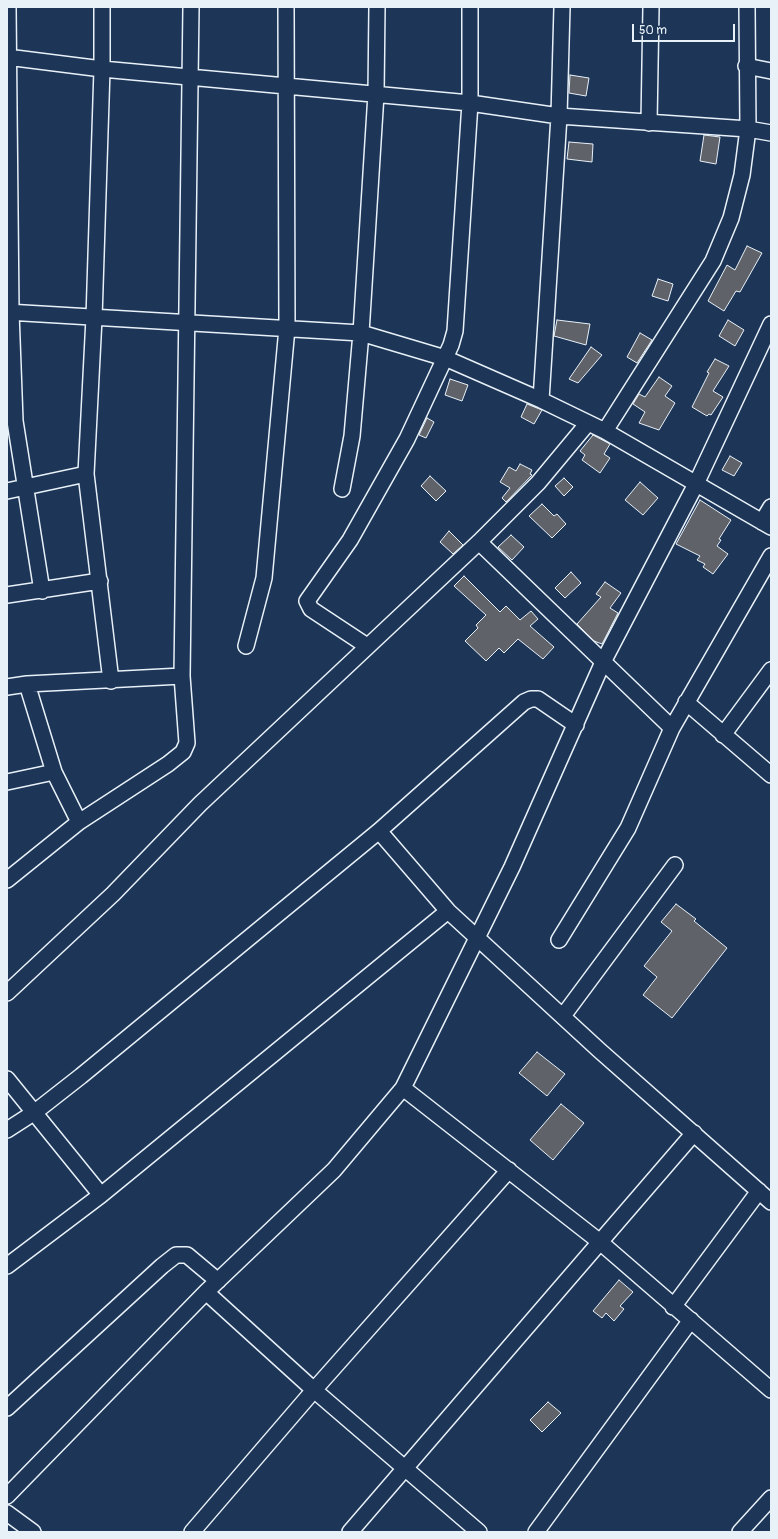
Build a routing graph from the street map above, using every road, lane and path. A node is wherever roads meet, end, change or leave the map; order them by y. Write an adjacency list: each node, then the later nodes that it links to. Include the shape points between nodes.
1 (8, 7): 10 (street)
2 (102, 7): 12 (street)
3 (191, 7): 14 (street)
4 (286, 7): 15 (street)
5 (377, 7): 16 (street)
6 (470, 7): 17 (street)
7 (562, 7): 18 (street)
8 (651, 7): 19 (street)
9 (747, 7): 11 (street)
10 (8, 57): 12 (street); 22 (street)
11 (746, 66): 13 (street); 20 (street)
12 (102, 69): 14 (street); 23 (street)
13 (771, 71)
14 (190, 77): 15 (street); 24 (street)
15 (287, 88): 16 (street); 26 (street)
16 (376, 94): 17 (street); 27 (street)
17 (470, 103): 18 (street); 28 (street, via 455,331)
18 (560, 116): 19 (street); 29 (street)
19 (649, 124): 20 (street)
20 (748, 129): 21 (street); 31 (street, via 742,175 731,218 713,261)
21 (771, 134)
22 (9, 312): 23 (street); 34 (street, via 15,421)
23 (94, 318): 24 (street); 32 (street)
24 (186, 323): 26 (street); 48 (street)
25 (771, 324): 33 (street)
26 (287, 328): 27 (street); 44 (street, via 264,578)
27 (361, 333): 28 (street); 35 (street, via 352,436)
28 (446, 358): 29 (street); 45 (street, via 407,439 350,540 307,601 311,609)
29 (541, 400): 30 (street)
30 (588, 423): 31 (street); 39 (street, via 538,483)
31 (606, 431): 33 (street)
32 (86, 474): 34 (street); 41 (street)
33 (696, 484): 38 (street); 46 (street)
34 (25, 487): 36 (street); 42 (street)
35 (342, 488)
36 (7, 491)
37 (771, 507): 38 (street)
38 (767, 525)
39 (479, 542): 45 (street); 46 (street)
40 (771, 556): 52 (street)
41 (100, 581): 42 (street); 49 (street)
42 (42, 591): 43 (street)
43 (7, 595)
44 (246, 646)
45 (367, 646): 66 (street, via 200,804 113,894)
46 (603, 662): 53 (street); 54 (street)
47 (771, 670): 55 (street)
48 (182, 676): 49 (street); 59 (street, via 187,743 183,752)
49 (111, 681): 50 (street)
50 (27, 684): 51 (street); 56 (street)
51 (7, 687)
52 (686, 702): 54 (street); 55 (street)
53 (576, 725): 60 (street, via 538,699 524,702); 64 (street)
54 (672, 728): 65 (street, via 628,828)
55 (723, 735): 57 (street)
56 (54, 772): 58 (street); 59 (street)
57 (771, 775)
58 (7, 782)
59 (79, 822): 62 (street)
60 (379, 831): 63 (street); 70 (street)
61 (675, 865): 67 (street)
62 (7, 880)
63 (448, 912): 64 (street); 75 (street)
64 (477, 938): 67 (street); 69 (street)
65 (559, 940)
66 (7, 993)
67 (563, 1016): 72 (street)
68 (7, 1079): 70 (street)
69 (403, 1088): 73 (street); 79 (street, via 334,1170)
70 (35, 1112): 71 (street); 75 (street)
71 (7, 1130)
72 (694, 1133): 74 (street); 77 (street)
73 (510, 1170): 77 (street); 83 (street)
74 (759, 1192): 76 (street); 81 (street)
75 (100, 1195): 78 (street)
76 (771, 1202)
77 (600, 1242): 81 (street); 86 (street)
78 (7, 1266)
79 (218, 1281): 80 (street); 85 (street, via 188,1255 176,1255)
80 (206, 1292): 83 (street); 87 (street)
81 (673, 1307): 82 (street)
82 (691, 1320): 84 (street); 94 (street)
83 (314, 1390): 86 (street); 91 (street)
84 (771, 1390)
85 (7, 1408)
86 (406, 1469): 92 (street); 93 (street)
87 (7, 1496)
88 (771, 1498): 95 (street)
89 (7, 1513): 90 (street)
90 (33, 1532)
91 (192, 1532)
92 (350, 1532)
93 (479, 1532)
94 (536, 1532)
95 (740, 1532)

